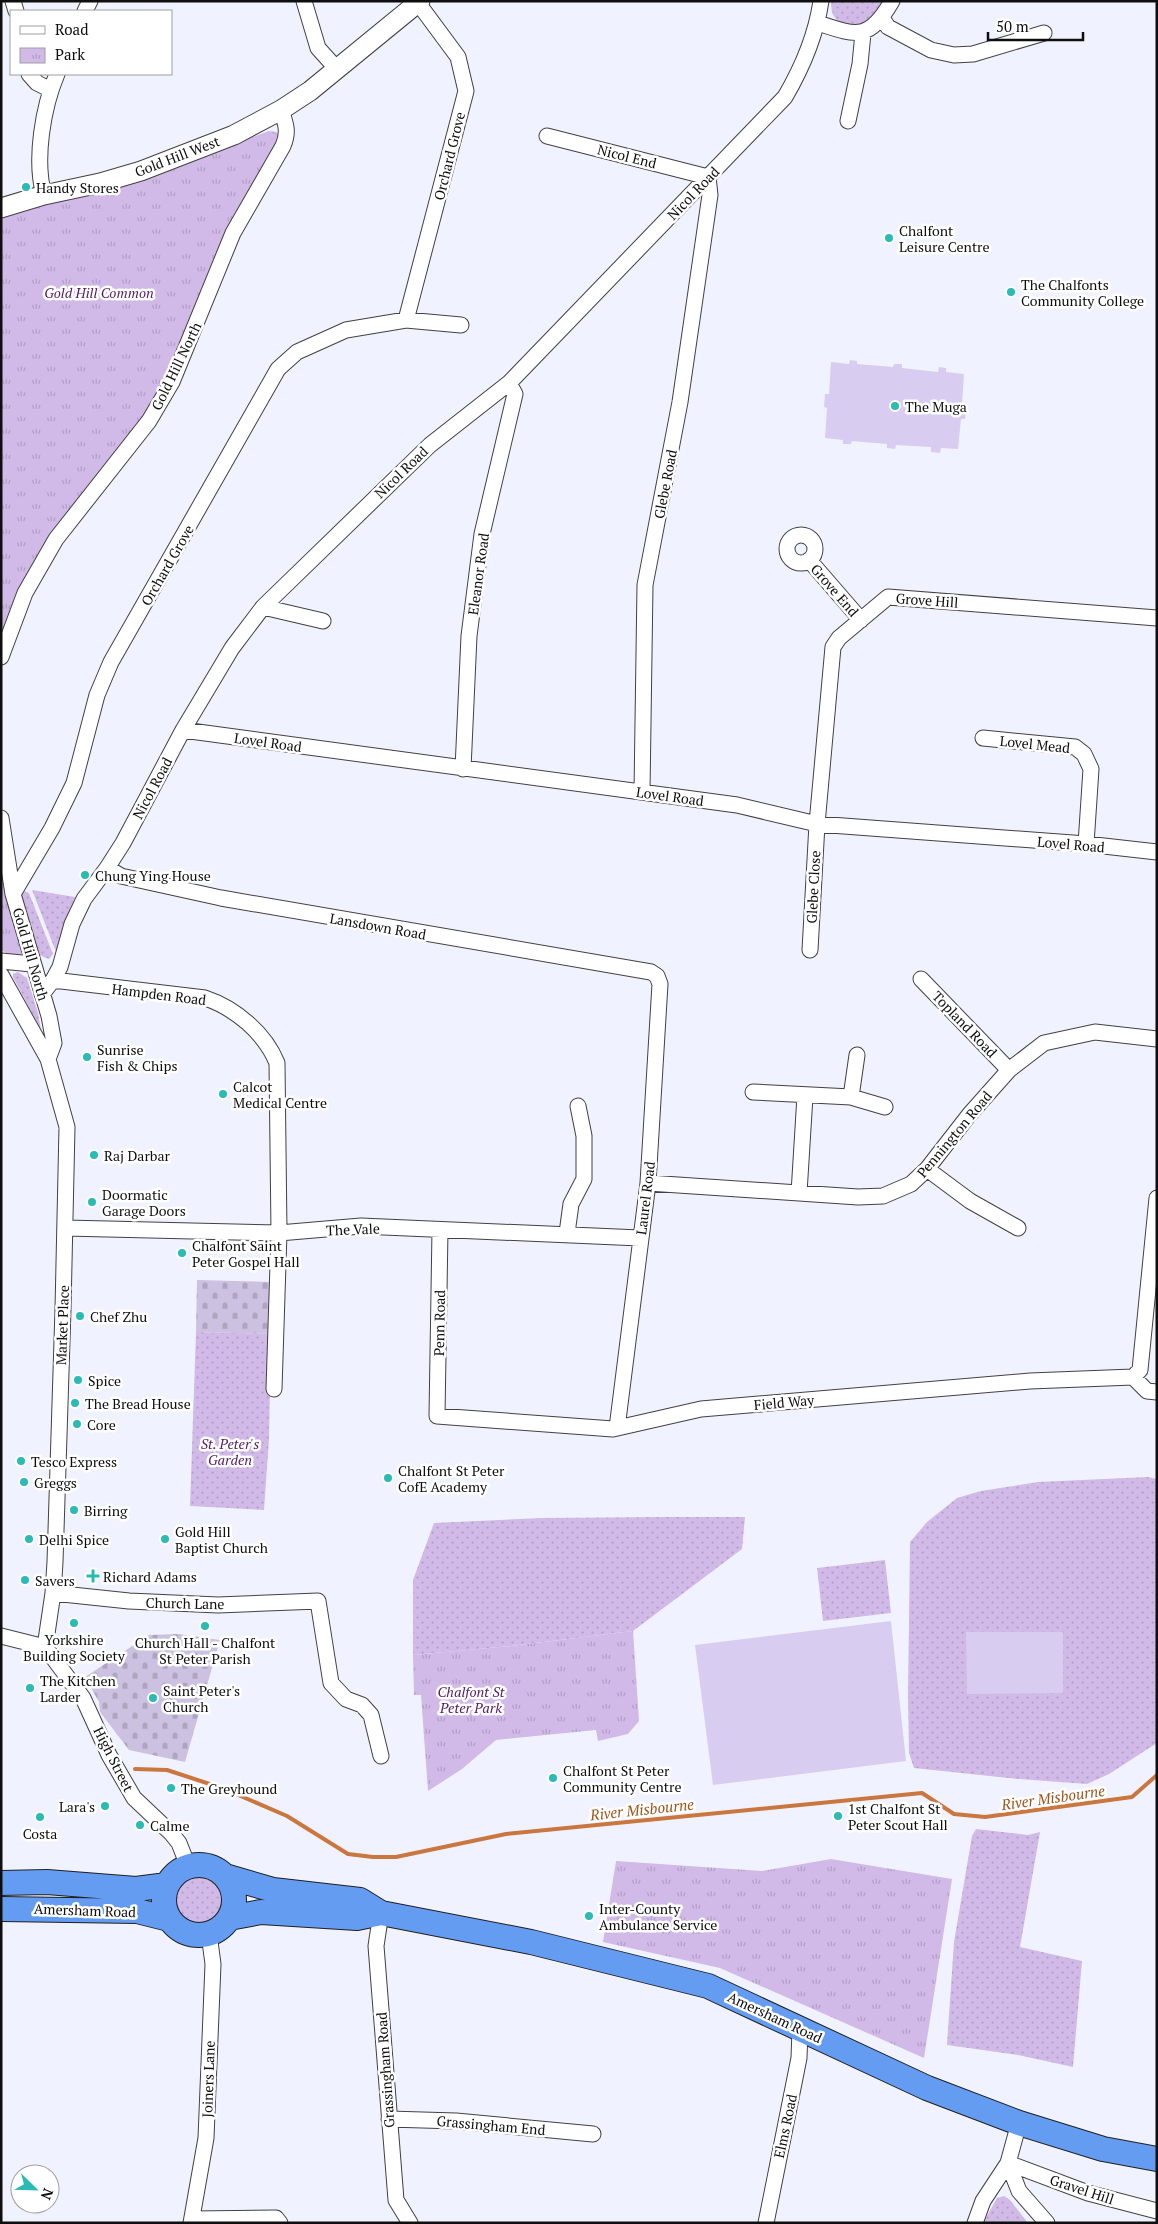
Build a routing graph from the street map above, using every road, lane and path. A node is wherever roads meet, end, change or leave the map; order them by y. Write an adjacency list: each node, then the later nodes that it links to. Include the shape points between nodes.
1 (304, 1): 9 (street, via 318,48)
2 (822, 1): 6 (street, Nicol Road)
3 (892, 1): 5 (street)
4 (419, 2): 9 (street, Gold Hill West); 19 (street, Orchard Grove, via 458,58 466,91)
5 (882, 18): 7 (street); 8 (street, via 888,27 931,50 954,55 972,54)
6 (818, 23): 7 (street, via 847,33); 16 (street, Nicol Road, via 795,80 784,97)
7 (863, 33): 14 (street)
8 (1044, 33)
9 (336, 68): 13 (street, Gold Hill West)
10 (30, 75): 12 (street)
11 (57, 75): 12 (street)
12 (50, 90): 17 (street, via 40,154 40,181)
13 (281, 110): 17 (street, Gold Hill West, via 234,134 141,171 100,184); 27 (street, Gold Hill North, via 287,135 283,146 233,233 172,382 150,421 56,539 25,594)
14 (848, 121)
15 (546, 136): 16 (street, Nicol End)
16 (708, 177): 21 (street, Nicol Road); 31 (street, Glebe Road, via 710,195 680,402 645,585)
17 (44, 195): 18 (street, Gold Hill West)
18 (1, 208)
19 (406, 320): 20 (street, Orchard Grove); 37 (street, Orchard Grove, via 346,330 297,352 278,369 111,662 97,695 74,783)
20 (461, 325)
21 (509, 383): 23 (street, Nicol Road, via 430,444); 30 (street, Eleanor Road, via 515,394 482,534 469,636)
22 (809, 560): 25 (street, Grove End)
23 (263, 606): 26 (street); 28 (street, Nicol Road, via 232,648)
24 (1157, 618): 25 (street, Grove Hill, via 888,597)
25 (861, 620): 33 (street, Grove Hill, via 833,648)
26 (323, 621)
27 (1, 657)
28 (183, 730): 30 (street, Lovel Road); 36 (street, Nicol Road)
29 (983, 738): 34 (street, Lovel Mead, via 1075,747 1084,754 1091,768)
30 (463, 769): 31 (street, Lovel Road)
31 (642, 792): 33 (street, Lovel Road, via 737,805)
32 (1, 818): 37 (street, Gold Hill North)
33 (817, 824): 34 (street, Lovel Road); 38 (street, Glebe Close)
34 (1086, 844): 35 (street, Lovel Road)
35 (1157, 852)
36 (108, 868): 41 (street, Lansdown Road, via 121,876 221,898); 44 (street, Nicol Road, via 78,911)
37 (13, 894): 40 (street, Gold Hill North)
38 (810, 950)
39 (1, 962): 40 (street)
40 (32, 964): 45 (street, Gold Hill North)
41 (651, 972): 56 (street, Laurel Road, via 660,984)
42 (1, 975): 48 (street)
43 (921, 979): 49 (street, Topland Road)
44 (54, 980): 45 (street, Nicol Road); 62 (street, Hampden Road, via 205,998 227,1008 254,1029 273,1052 277,1063)
45 (42, 994): 48 (street, Gold Hill North, via 54,1043)
46 (1157, 1039): 49 (street, Pennington Road, via 1095,1032 1044,1043)
47 (857, 1054): 52 (street)
48 (48, 1059): 59 (street, Market Place, via 67,1127)
49 (1009, 1070): 55 (street, Pennington Road, via 968,1115)
50 (753, 1092): 51 (street)
51 (805, 1096): 52 (street); 57 (street)
52 (852, 1097): 54 (street)
53 (578, 1106): 63 (street, via 584,1136 584,1179 571,1204)
54 (885, 1107)
55 (927, 1169): 57 (street, Pennington Road, via 911,1184 882,1196); 60 (street, via 970,1201)
56 (648, 1183): 57 (street, Pennington Road); 64 (street, Laurel Road)
57 (799, 1193)
58 (1157, 1198): 65 (street, via 1140,1370)
59 (65, 1228): 62 (street, The Vale); 70 (street, Market Place)
60 (1018, 1228)
61 (440, 1230): 62 (street, The Vale, via 361,1226); 63 (street, The Vale); 68 (street, Penn Road)
62 (279, 1233): 66 (street, Hampden Road)
63 (567, 1233): 64 (street, The Vale)
64 (640, 1238): 69 (street, Laurel Road)
65 (1133, 1377): 67 (street, via 1147,1391); 69 (street, Field Way, via 1030,1381 700,1409)
66 (274, 1389)
67 (1157, 1392)
68 (437, 1416): 69 (street, Field Way)
69 (617, 1428)
70 (53, 1593): 72 (street); 73 (street, Church Lane, via 129,1602 218,1605 318,1601 331,1683 346,1699 362,1705 371,1715)
71 (1, 1636): 72 (street)
72 (46, 1647): 74 (street, High Street, via 83,1698 109,1755 134,1798 172,1833)
73 (381, 1756)
74 (188, 1866): 75 (highway, via 208,1866); 77 (highway, via 172,1877)
75 (225, 1876): 79 (highway, Amersham Road, via 273,1890 360,1900); 80 (highway, via 234,1896)
76 (1, 1883): 77 (highway, Amersham Road, via 47,1882 136,1888)
77 (167, 1885): 81 (highway, via 164,1896)
78 (1, 1909): 81 (highway, Amersham Road, via 137,1911)
79 (381, 1913): 80 (highway, Amersham Road, via 357,1918 261,1912); 83 (highway, Amersham Road, via 531,1942 708,1986); 84 (street, Grassingham Road, via 376,1946)
80 (229, 1918): 82 (highway)
81 (169, 1919): 82 (highway, via 186,1933)
82 (209, 1934): 90 (street, Joiners Lane, via 213,1964 206,2138)
83 (800, 2030): 85 (highway, Amersham Road, via 927,2088); 93 (street, Elms Road, via 799,2058)
84 (389, 2119): 86 (street, Grassingham End, via 456,2121); 92 (street, Grassingham Road, via 396,2200)
85 (1019, 2123): 87 (highway, Amersham Road, via 1103,2149); 88 (street)
86 (593, 2134)
87 (1157, 2159)
88 (1008, 2163): 89 (street, Gravel Hill, via 1088,2193); 94 (street, via 983,2200); 95 (street, via 1019,2191)
89 (1157, 2211)
90 (191, 2221): 91 (street, via 276,2218)
91 (280, 2223)
92 (410, 2223)
93 (766, 2223)
94 (975, 2223)
95 (1047, 2223)

